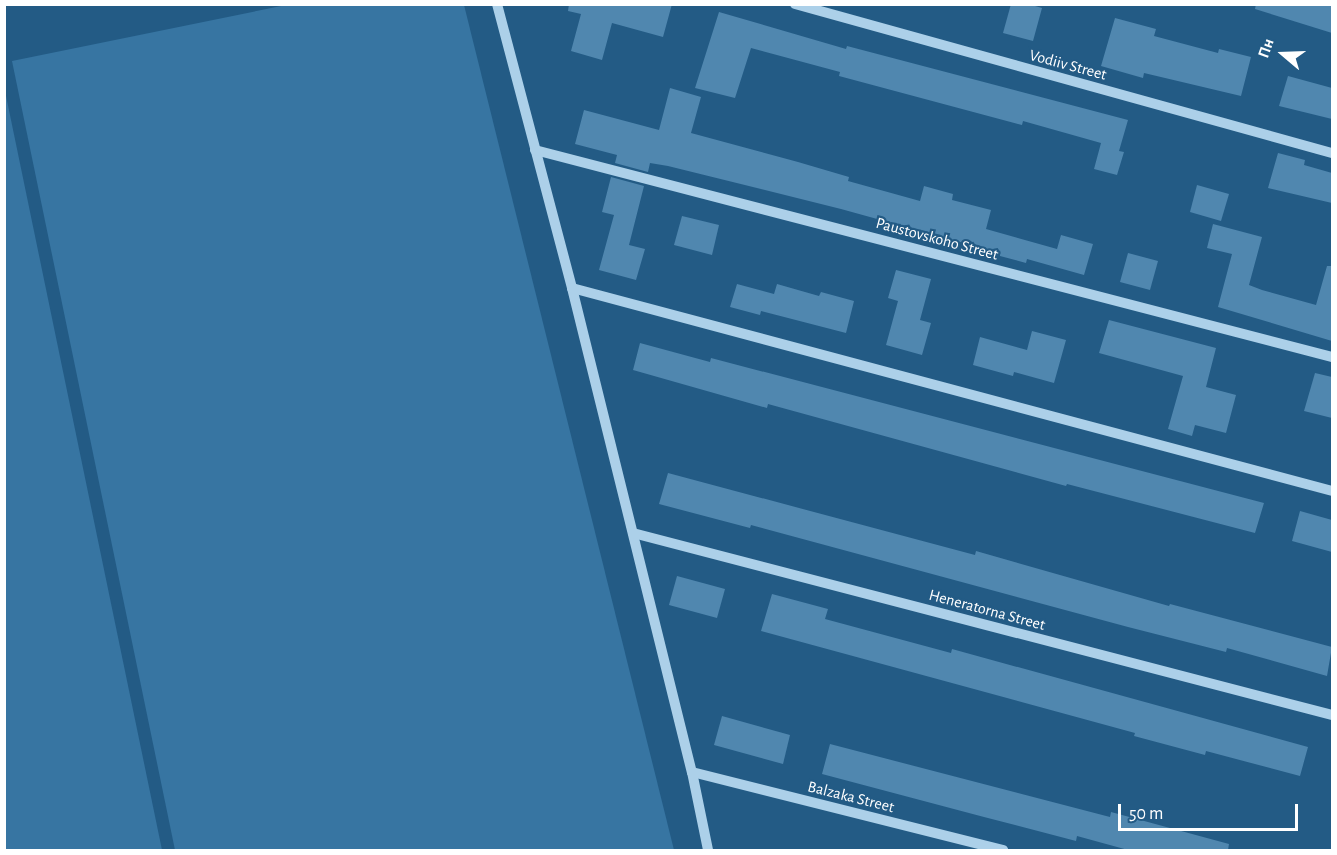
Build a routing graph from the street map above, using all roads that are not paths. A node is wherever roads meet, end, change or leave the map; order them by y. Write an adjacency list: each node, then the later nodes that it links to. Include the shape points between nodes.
1 (497, 4): 3 (street)
2 (795, 4): 4 (street, Vodiiv Street)
3 (535, 150): 5 (street); 6 (street, Paustovskoho Street)
4 (1332, 153)
5 (572, 288): 7 (street); 8 (street)
6 (1332, 357)
7 (1332, 491)
8 (633, 533): 9 (street, Heneratorna Street); 10 (street)
9 (1332, 715)
10 (692, 772): 11 (street); 12 (street, Balzaka Street)
11 (708, 850)
12 (1003, 850)

